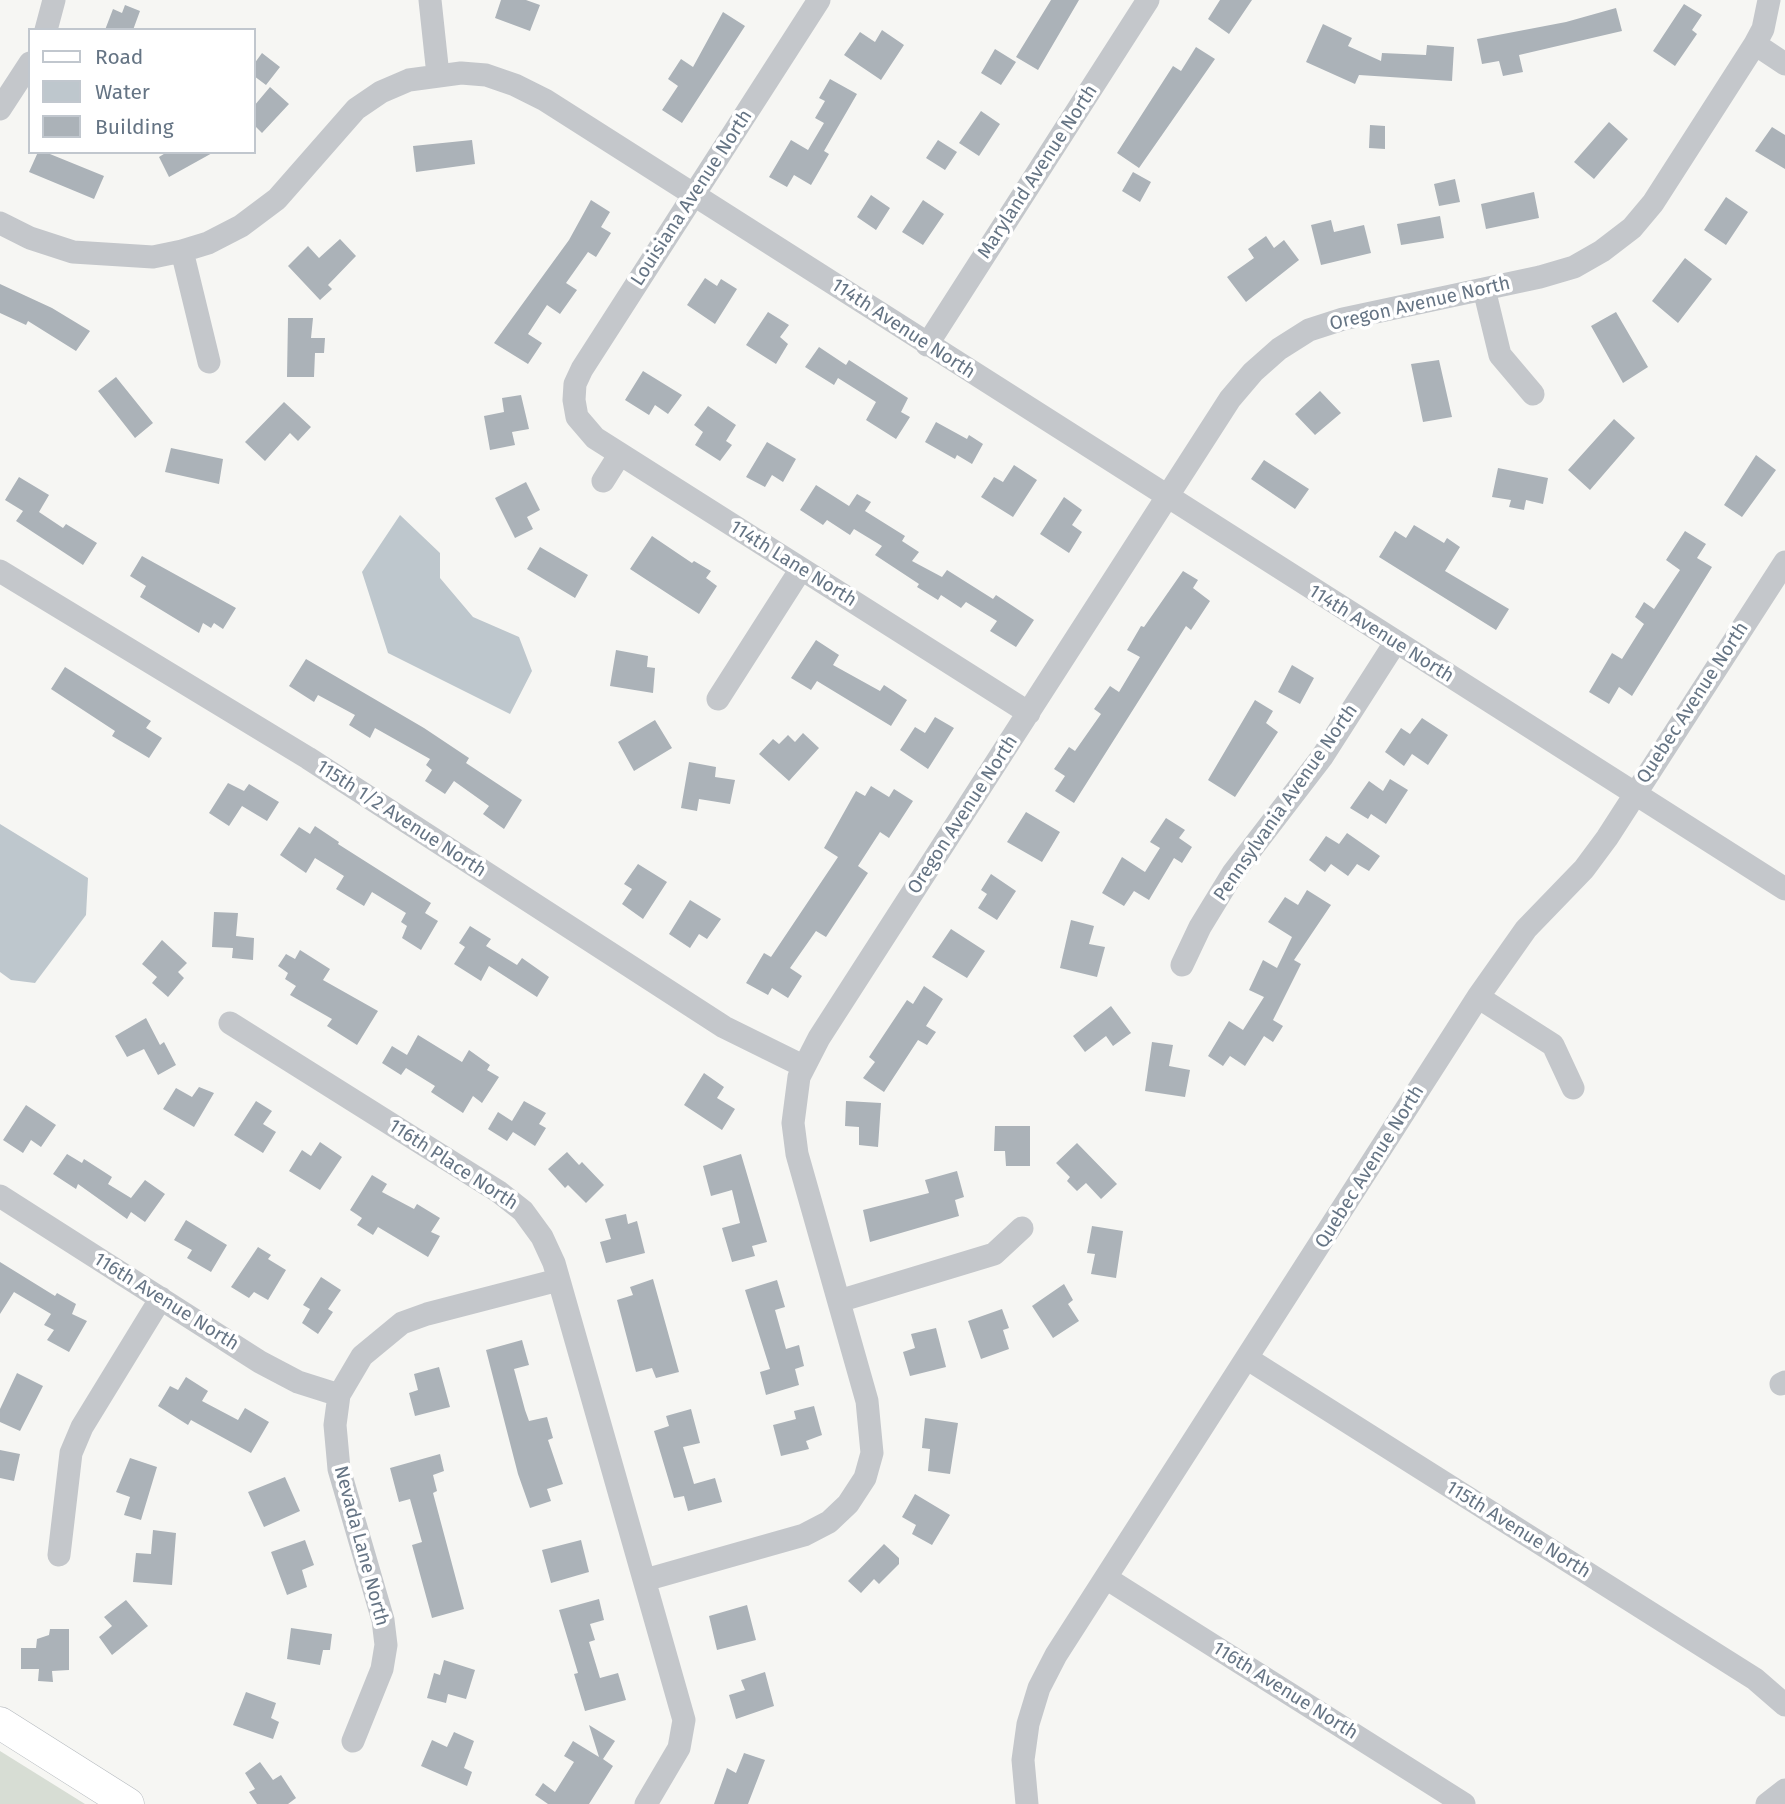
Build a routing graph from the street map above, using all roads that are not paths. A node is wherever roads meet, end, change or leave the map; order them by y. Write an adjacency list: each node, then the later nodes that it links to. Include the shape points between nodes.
1 (54, 0): 6 (street)
2 (430, 0): 10 (street)
3 (819, 0): 12 (street, Louisiana Avenue North)
4 (1148, 0): 16 (street, Maryland Avenue North)
5 (1769, 0): 7 (street, Oregon Avenue North)
6 (47, 28)
7 (1755, 44): 8 (street); 15 (street, Oregon Avenue North, via 1653,203 1632,228 1574,267)
8 (1785, 64)
9 (28, 66): 11 (street)
10 (438, 75): 12 (street, 114th Avenue North, via 486,75 514,85); 14 (street, 114th Avenue North, via 409,80 356,109 277,199 241,226)
11 (0, 109)
12 (695, 195): 16 (street, 114th Avenue North); 19 (street, Louisiana Avenue North, via 582,369)
13 (0, 223): 14 (street, 114th Avenue North, via 73,252 153,257)
14 (182, 251): 17 (street)
15 (1484, 289): 18 (street, via 1500,355); 22 (street, Oregon Avenue North, via 1343,319 1309,330 1279,349 1230,400)
16 (928, 345): 22 (street, 114th Avenue North)
17 (209, 362)
18 (1533, 394)
19 (573, 400): 20 (street, 114th Lane North, via 585,428)
20 (620, 454): 21 (street); 24 (street, 114th Lane North)
21 (603, 481)
22 (1168, 498): 26 (street, 114th Avenue North); 28 (street, Oregon Avenue North)
23 (1785, 564): 29 (street, Quebec Avenue North)
24 (801, 569): 27 (street); 28 (street, 114th Lane North)
25 (0, 570): 34 (street, 115th 1/2 Avenue North, via 318,764 724,1027)
26 (1395, 643): 29 (street, 114th Avenue North); 31 (street, Pennsylvania Avenue North, via 1322,757 1233,873)
27 (718, 699)
28 (1029, 713): 34 (street, Oregon Avenue North)
29 (1634, 794): 30 (street, 114th Avenue North); 32 (street, Quebec Avenue North, via 1584,869 1526,929)
30 (1785, 890)
31 (1182, 965)
32 (1478, 997): 35 (street, via 1553,1045); 41 (street, Quebec Avenue North)
33 (230, 1023): 38 (street, 116th Place North, via 499,1192 523,1211 542,1237)
34 (803, 1066): 40 (street, Oregon Avenue North, via 793,1123 797,1154)
35 (1573, 1088)
36 (0, 1196): 39 (street, 116th Avenue North)
37 (1022, 1228): 40 (street, via 994,1254)
38 (558, 1280): 42 (street, Nevada Lane North, via 402,1323 362,1356); 45 (street, 116th Place North)
39 (161, 1298): 42 (street, 116th Avenue North, via 270,1367); 43 (street, via 96,1401 71,1453)
40 (839, 1301): 45 (street, Oregon Avenue North, via 871,1427 872,1453 865,1478 848,1504 829,1522 804,1535)
41 (1248, 1359): 44 (street, Quebec Avenue North); 46 (street, 115th Avenue North, via 1755,1679)
42 (339, 1395): 48 (street, Nevada Lane North, via 335,1435 339,1469 383,1620 386,1645 378,1680)
43 (59, 1555)
44 (1106, 1578): 50 (street, 116th Avenue North); 53 (street, Quebec Avenue North, via 1038,1688 1023,1760)
45 (645, 1580): 52 (street, via 684,1720 678,1748)
46 (1785, 1705)
47 (0, 1723): 51 (street)
48 (353, 1741)
49 (1785, 1790): 54 (street)
50 (1450, 1800)
51 (128, 1804)
52 (646, 1804)
53 (1027, 1804)
54 (1767, 1804)

